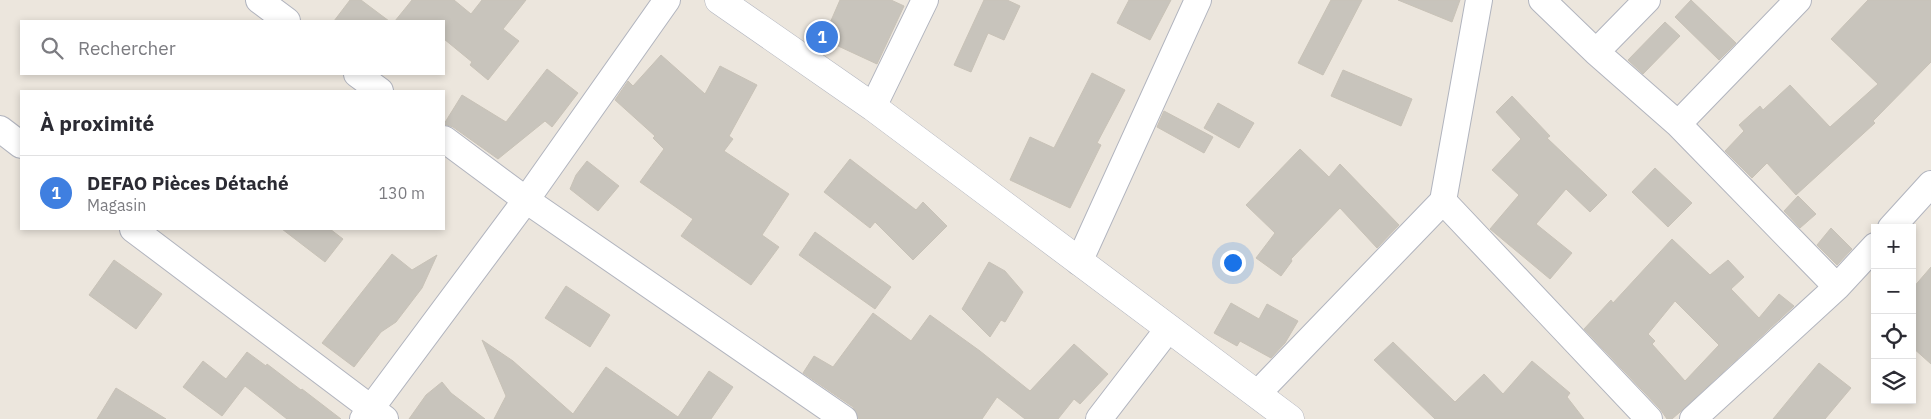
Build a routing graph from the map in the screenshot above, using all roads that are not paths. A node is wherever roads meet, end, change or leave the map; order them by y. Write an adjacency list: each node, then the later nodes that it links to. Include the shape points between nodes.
1 (259, 0): 10 (street)
2 (667, 0): 20 (street)
3 (719, 0): 14 (street)
4 (925, 0): 14 (street)
5 (1198, 0): 25 (street)
6 (1480, 0): 21 (street)
7 (1542, 0): 11 (street)
8 (1647, 0): 11 (street)
9 (1798, 0): 15 (street)
10 (286, 20)
11 (1596, 52): 15 (street)
12 (358, 75): 13 (street)
13 (379, 90)
14 (873, 107): 25 (street)
15 (1678, 124): 26 (street)
16 (0, 129): 18 (street)
17 (445, 140): 20 (street)
18 (20, 144)
19 (1931, 184): 22 (street)
20 (526, 200): 29 (street); 30 (street)
21 (1443, 201): 28 (street); 33 (street)
22 (1895, 224)
23 (133, 230): 29 (street)
24 (1871, 250): 26 (street)
25 (1079, 262): 27 (street)
26 (1838, 287): 34 (street)
27 (1169, 328): 28 (street); 31 (street)
28 (1257, 394): 32 (street)
29 (373, 416)
30 (844, 419)
31 (1099, 419)
32 (1290, 419)
33 (1649, 419)
34 (1693, 419)

